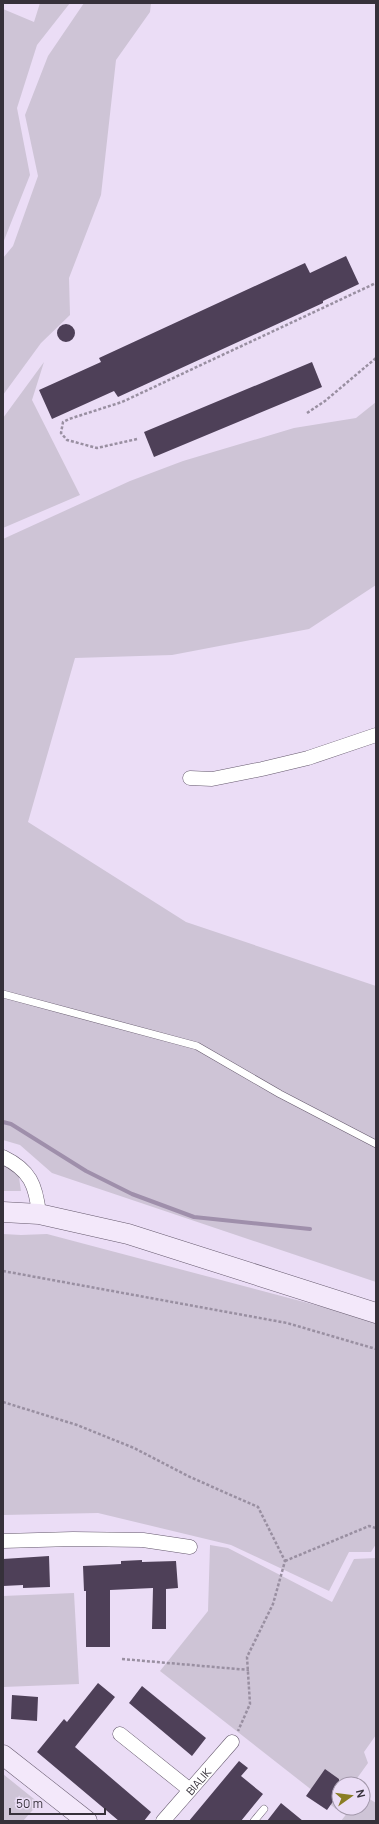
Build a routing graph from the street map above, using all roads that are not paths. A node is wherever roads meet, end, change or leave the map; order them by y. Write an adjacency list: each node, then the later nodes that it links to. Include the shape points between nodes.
1 (376, 735): 2 (street, via 308,758 262,769 212,779)
2 (190, 778)
3 (3, 994): 4 (lane, via 196,1046)
4 (376, 1144)
5 (3, 1156): 7 (street, via 28,1174 35,1188)
6 (3, 1212): 7 (main road)
7 (38, 1214): 8 (main road, via 128,1234)
8 (376, 1313)
9 (3, 1541): 10 (street, via 143,1540)
10 (190, 1547)
11 (120, 1734): 14 (street)
12 (232, 1742): 14 (street, BIALIK)
13 (3, 1755): 16 (main road)
14 (190, 1790): 17 (street, BIALIK)
15 (264, 1809): 18 (lane)
16 (87, 1821)
17 (163, 1821)
18 (254, 1821)

